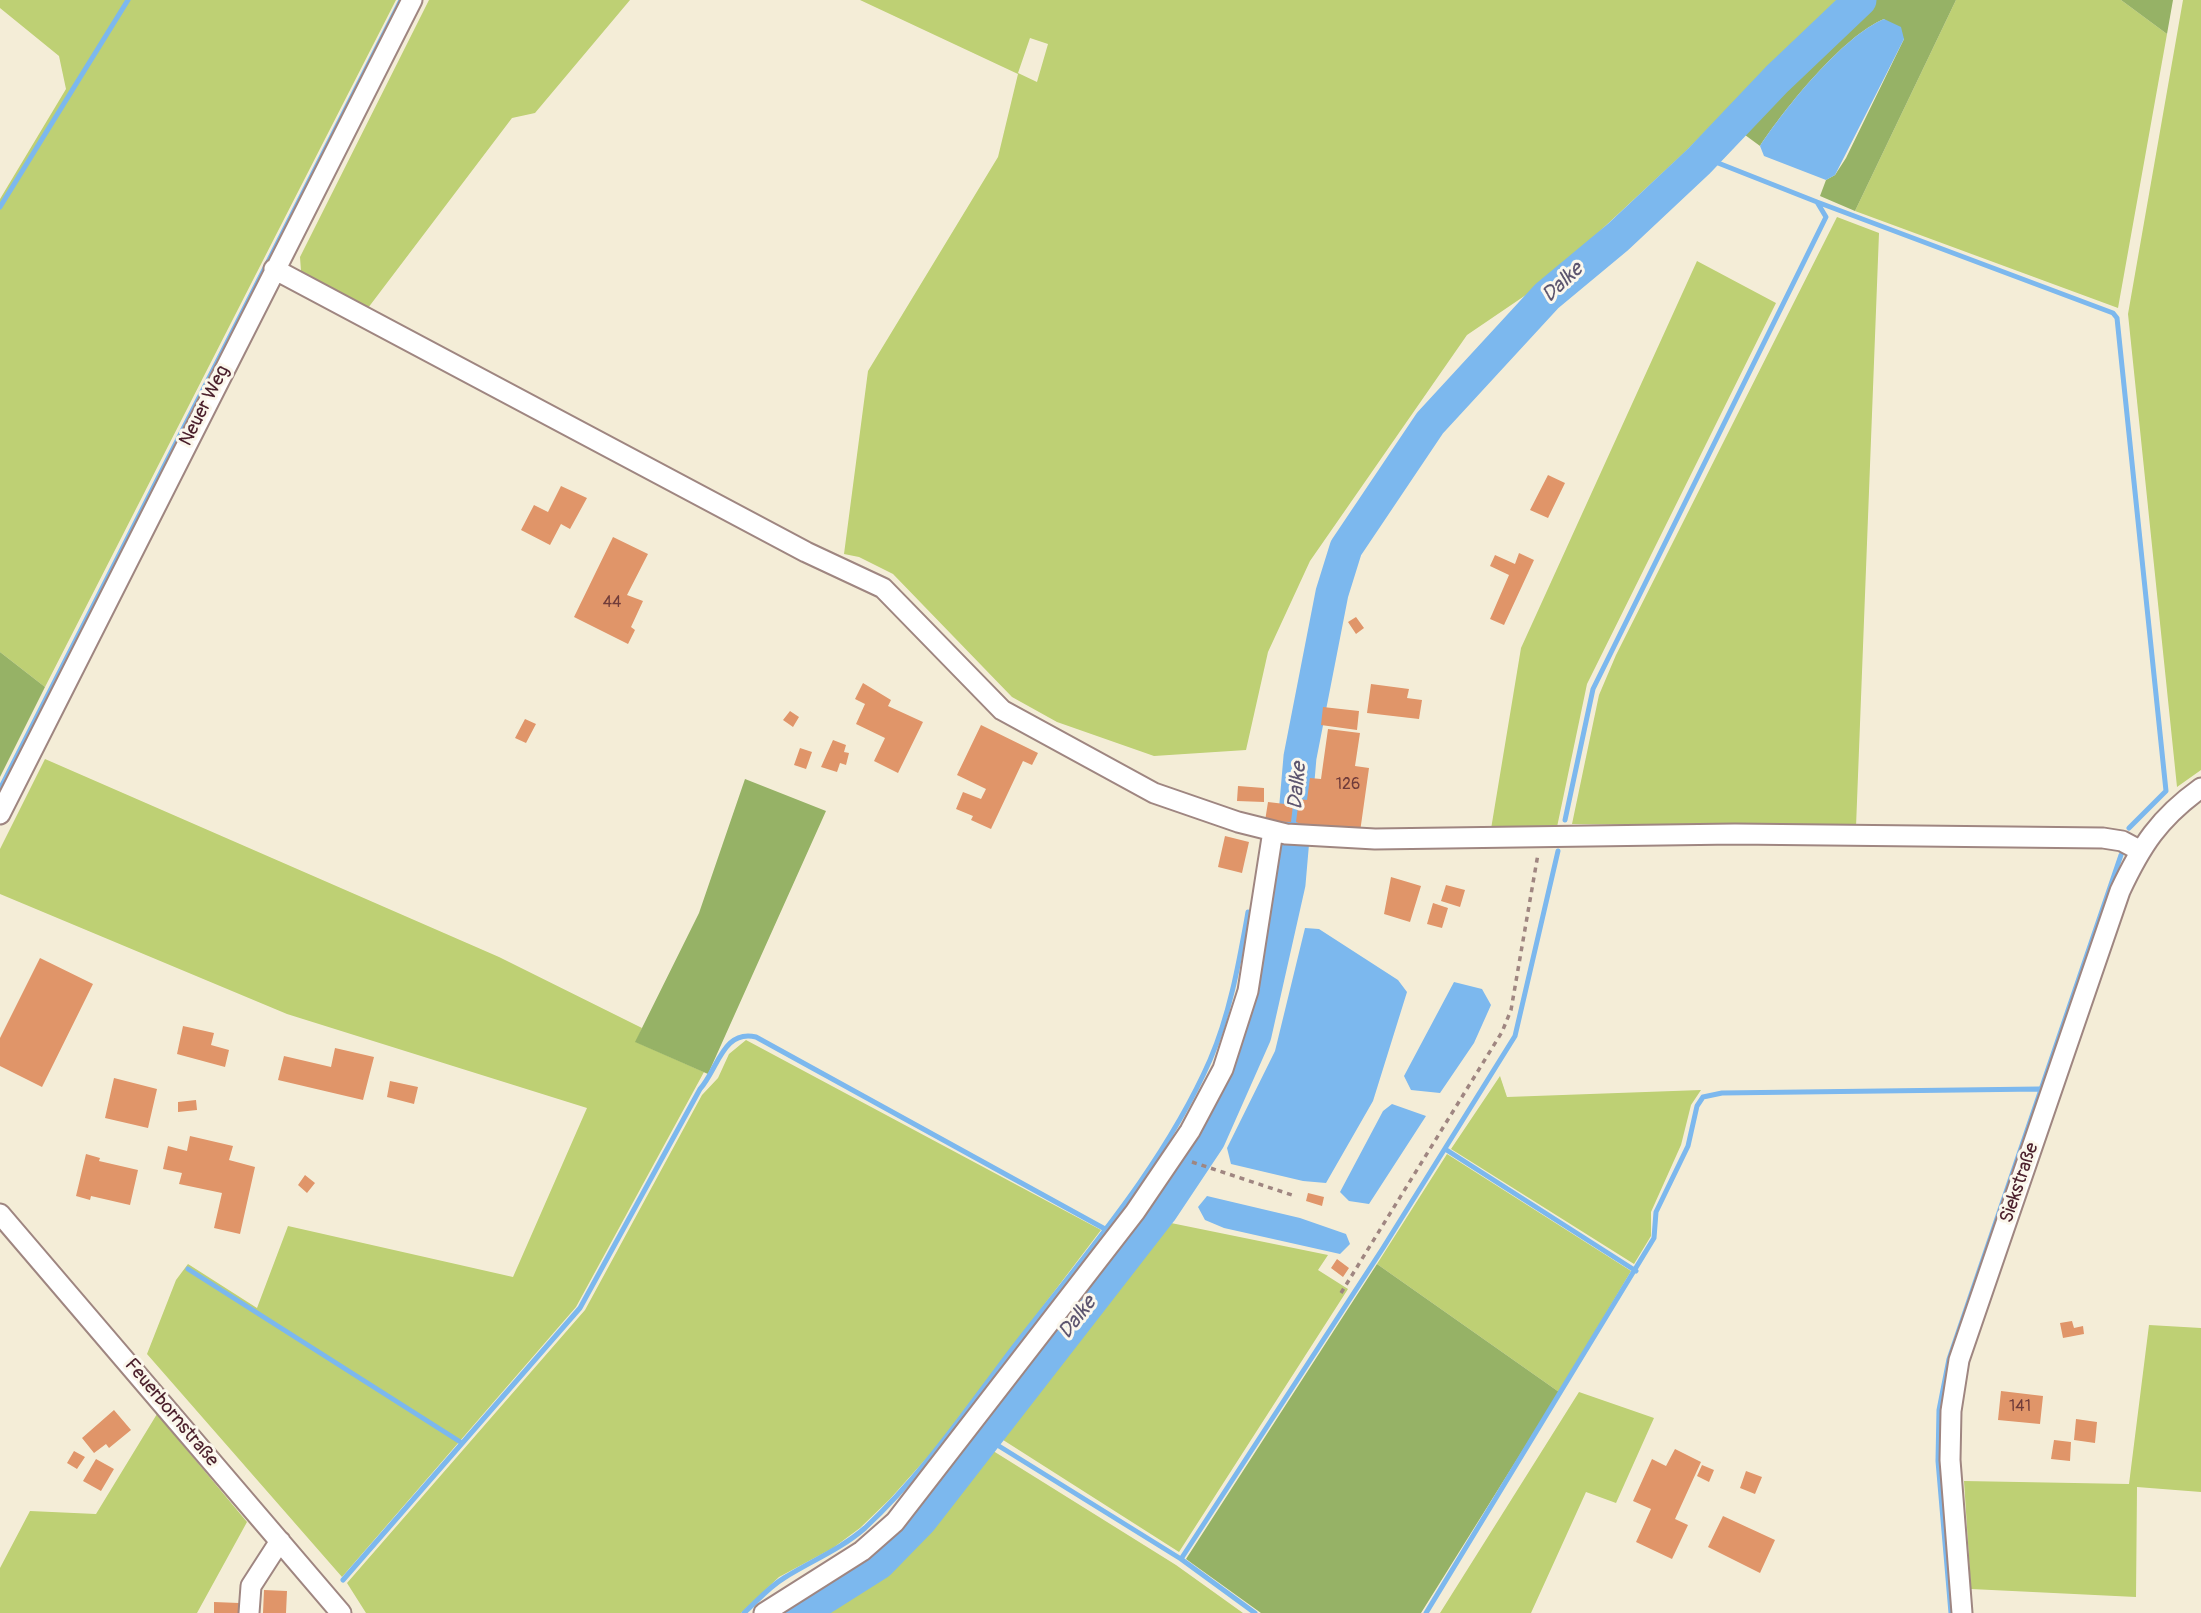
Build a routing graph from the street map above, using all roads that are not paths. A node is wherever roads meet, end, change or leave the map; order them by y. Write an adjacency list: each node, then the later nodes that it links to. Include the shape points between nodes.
1 (412, 0): 2 (street, Neuer Weg)
2 (274, 270): 4 (street, Neuer Weg); 5 (street, via 806,552 883,588 1002,710 1154,793)
3 (2201, 788): 6 (street, Siekstraße, via 2156,826)
4 (0, 814)
5 (1279, 832): 6 (street, via 1308,837 1735,834 2103,838); 11 (street, via 1248,991 1223,1069 1190,1130 1135,1212 895,1522 862,1551)
6 (2139, 850): 12 (street, Siekstraße, via 2120,891 1959,1360 1950,1460)
7 (0, 1214): 8 (street, Feuerbornstraße)
8 (280, 1541): 9 (street, via 251,1586); 10 (street, Feuerbornstraße)
9 (249, 1613)
10 (341, 1613)
11 (764, 1613)
12 (1962, 1613)

